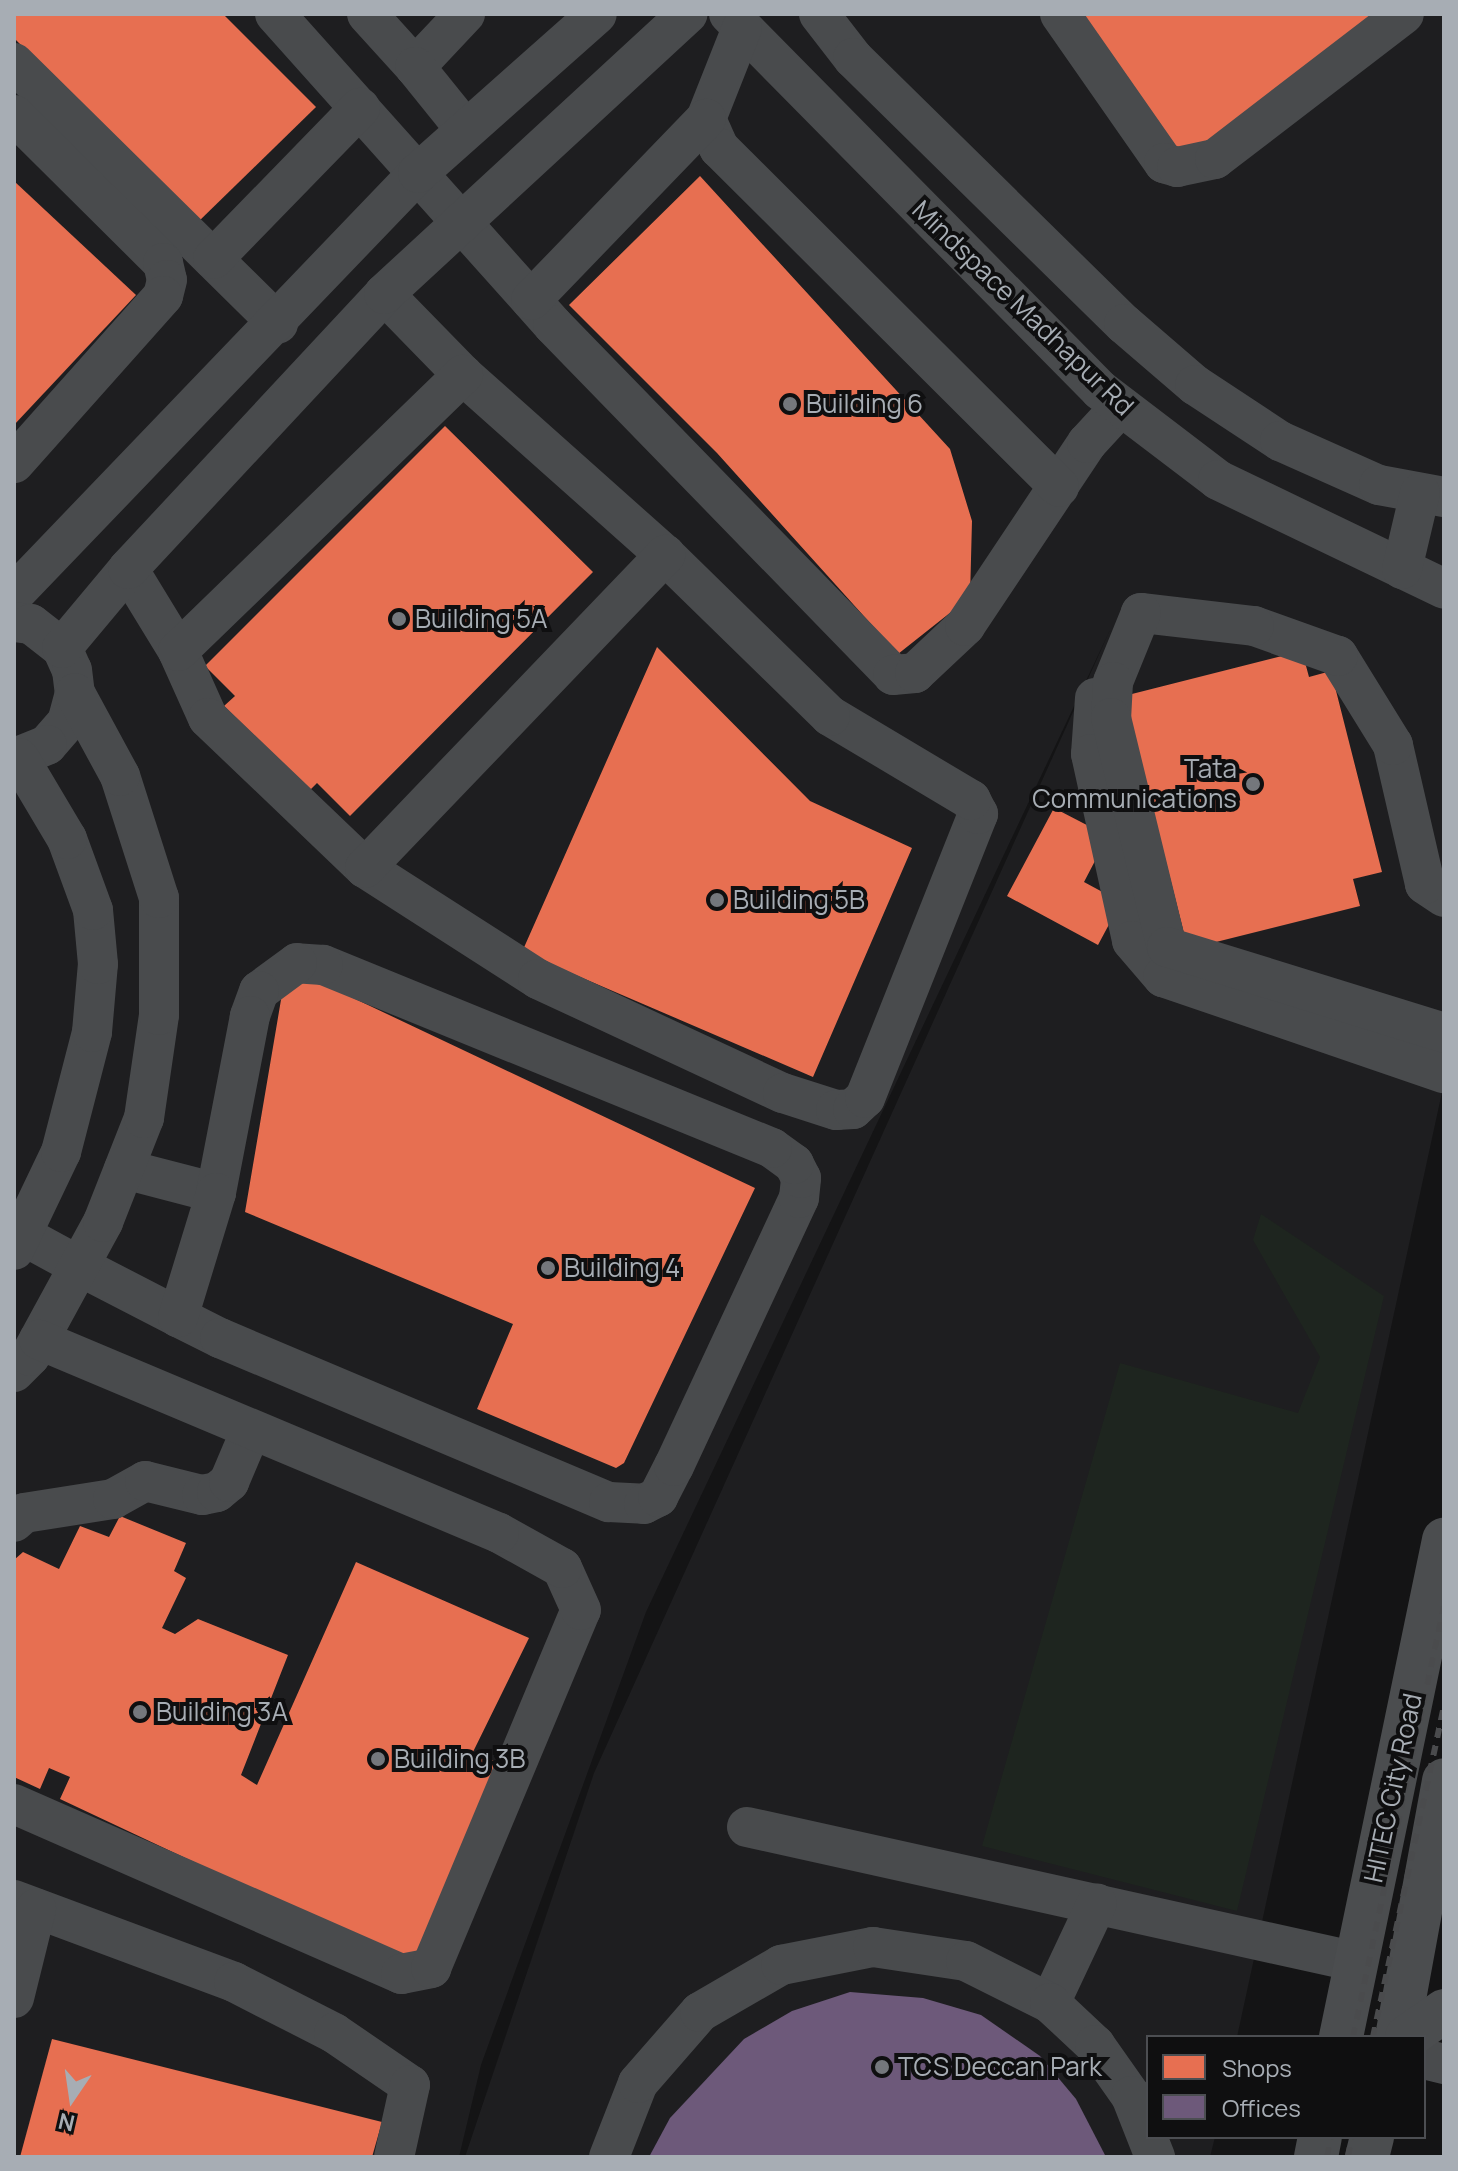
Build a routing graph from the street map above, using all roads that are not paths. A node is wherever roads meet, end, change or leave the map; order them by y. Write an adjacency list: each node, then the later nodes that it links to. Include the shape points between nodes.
1 (275, 14): 12 (street)
2 (367, 14): 11 (street)
3 (465, 14): 11 (street)
4 (597, 14): 15 (street)
5 (687, 14): 17 (street)
6 (819, 14): 24 (street, via 853,58 1124,324 1195,385)
7 (1060, 14): 8 (street, via 1164,163 1177,167 1215,159)
8 (1392, 18)
9 (735, 21): 14 (street); 23 (street, Mindspace Madhapur Rd)
10 (14, 63): 18 (street)
11 (415, 67): 15 (street)
12 (360, 108): 16 (street); 18 (street)
13 (14, 115): 18 (street)
14 (706, 119): 20 (street); 26 (street, via 719,148)
15 (465, 129): 16 (street)
16 (418, 173): 17 (street); 21 (street)
17 (461, 218): 19 (street); 20 (street)
18 (190, 254): 21 (street); 25 (street, via 163,296)
19 (384, 294): 22 (street); 30 (street)
20 (531, 300): 26 (street, via 893,675 915,673 965,626)
21 (278, 323): 33 (street)
22 (463, 375): 29 (street); 37 (street)
23 (1121, 406): 26 (street, via 1087,443); 28 (street, Mindspace Madhapur Rd, via 1218,480)
24 (1295, 448): 27 (street, via 1379,485); 28 (street)
25 (14, 463)
26 (1059, 487)
27 (1432, 495): 31 (street)
28 (1276, 509): 31 (street, Mindspace Madhapur Rd)
29 (665, 555): 40 (street); 40 (street, via 830,716 921,774 954,788 978,814 865,1098 853,1109 836,1110 783,1093 538,979)
30 (128, 569): 36 (street); 37 (street)
31 (1402, 569): 32 (street, Mindspace Madhapur Rd)
32 (1444, 589)
33 (14, 594)
34 (1141, 613): 41 (street, via 1254,626 1338,656 1393,745 1425,884); 42 (street, via 1113,682 1111,718 1167,947); 43 (street, via 1124,619 1101,671 1091,754 1132,941 1163,977 1193,991)
35 (14, 622): 36 (street, via 31,624)
36 (62, 648): 38 (street)
37 (178, 651): 40 (street, via 208,718)
38 (75, 693): 39 (street, via 67,722 47,745); 44 (street, via 120,776 159,898 159,1015 144,1118)
39 (17, 758): 46 (street, via 67,839 93,910 98,964 92,1032 61,1152)
40 (365, 868)
41 (1444, 897)
42 (1444, 1033)
43 (1444, 1073)
44 (124, 1169): 45 (street); 47 (street)
45 (216, 1193): 48 (street); 48 (street, via 255,1003 277,973 297,963 323,965 772,1148 794,1164 801,1178 799,1198 674,1466 658,1497 644,1504 609,1502)
46 (18, 1242): 47 (street)
47 (81, 1267): 48 (street); 49 (street)
48 (178, 1317)
49 (39, 1340): 50 (street); 51 (street)
50 (14, 1372)
51 (251, 1430): 52 (street, via 229,1482 217,1492 202,1495 145,1481 113,1499 24,1513); 55 (street, via 499,1533 562,1568 581,1610 431,1968 401,1974)
52 (14, 1522)
53 (1444, 1540): 61 (main road, HITEC City Road)
54 (1444, 1780): 57 (main road, HITEC City Road)
55 (14, 1804)
56 (747, 1827): 58 (street)
57 (1436, 1862): 60 (main road, HITEC City Road)
58 (1097, 1903): 61 (street); 63 (street)
59 (25, 1905): 62 (street); 69 (street, via 234,1982 334,2033 410,2085)
60 (1431, 1911): 66 (main road, HITEC City Road)
61 (1357, 1962): 65 (main road, HITEC City Road)
62 (14, 1998)
63 (1050, 2003): 68 (street, via 1095,2045 1131,2096); 70 (street, via 966,1961 873,1947 781,1965 700,2012 638,2083)
64 (1444, 2011): 67 (main road)
65 (1341, 2035)
66 (1398, 2035)
67 (1410, 2035)
68 (1146, 2134)
69 (394, 2157)
70 (609, 2157)

